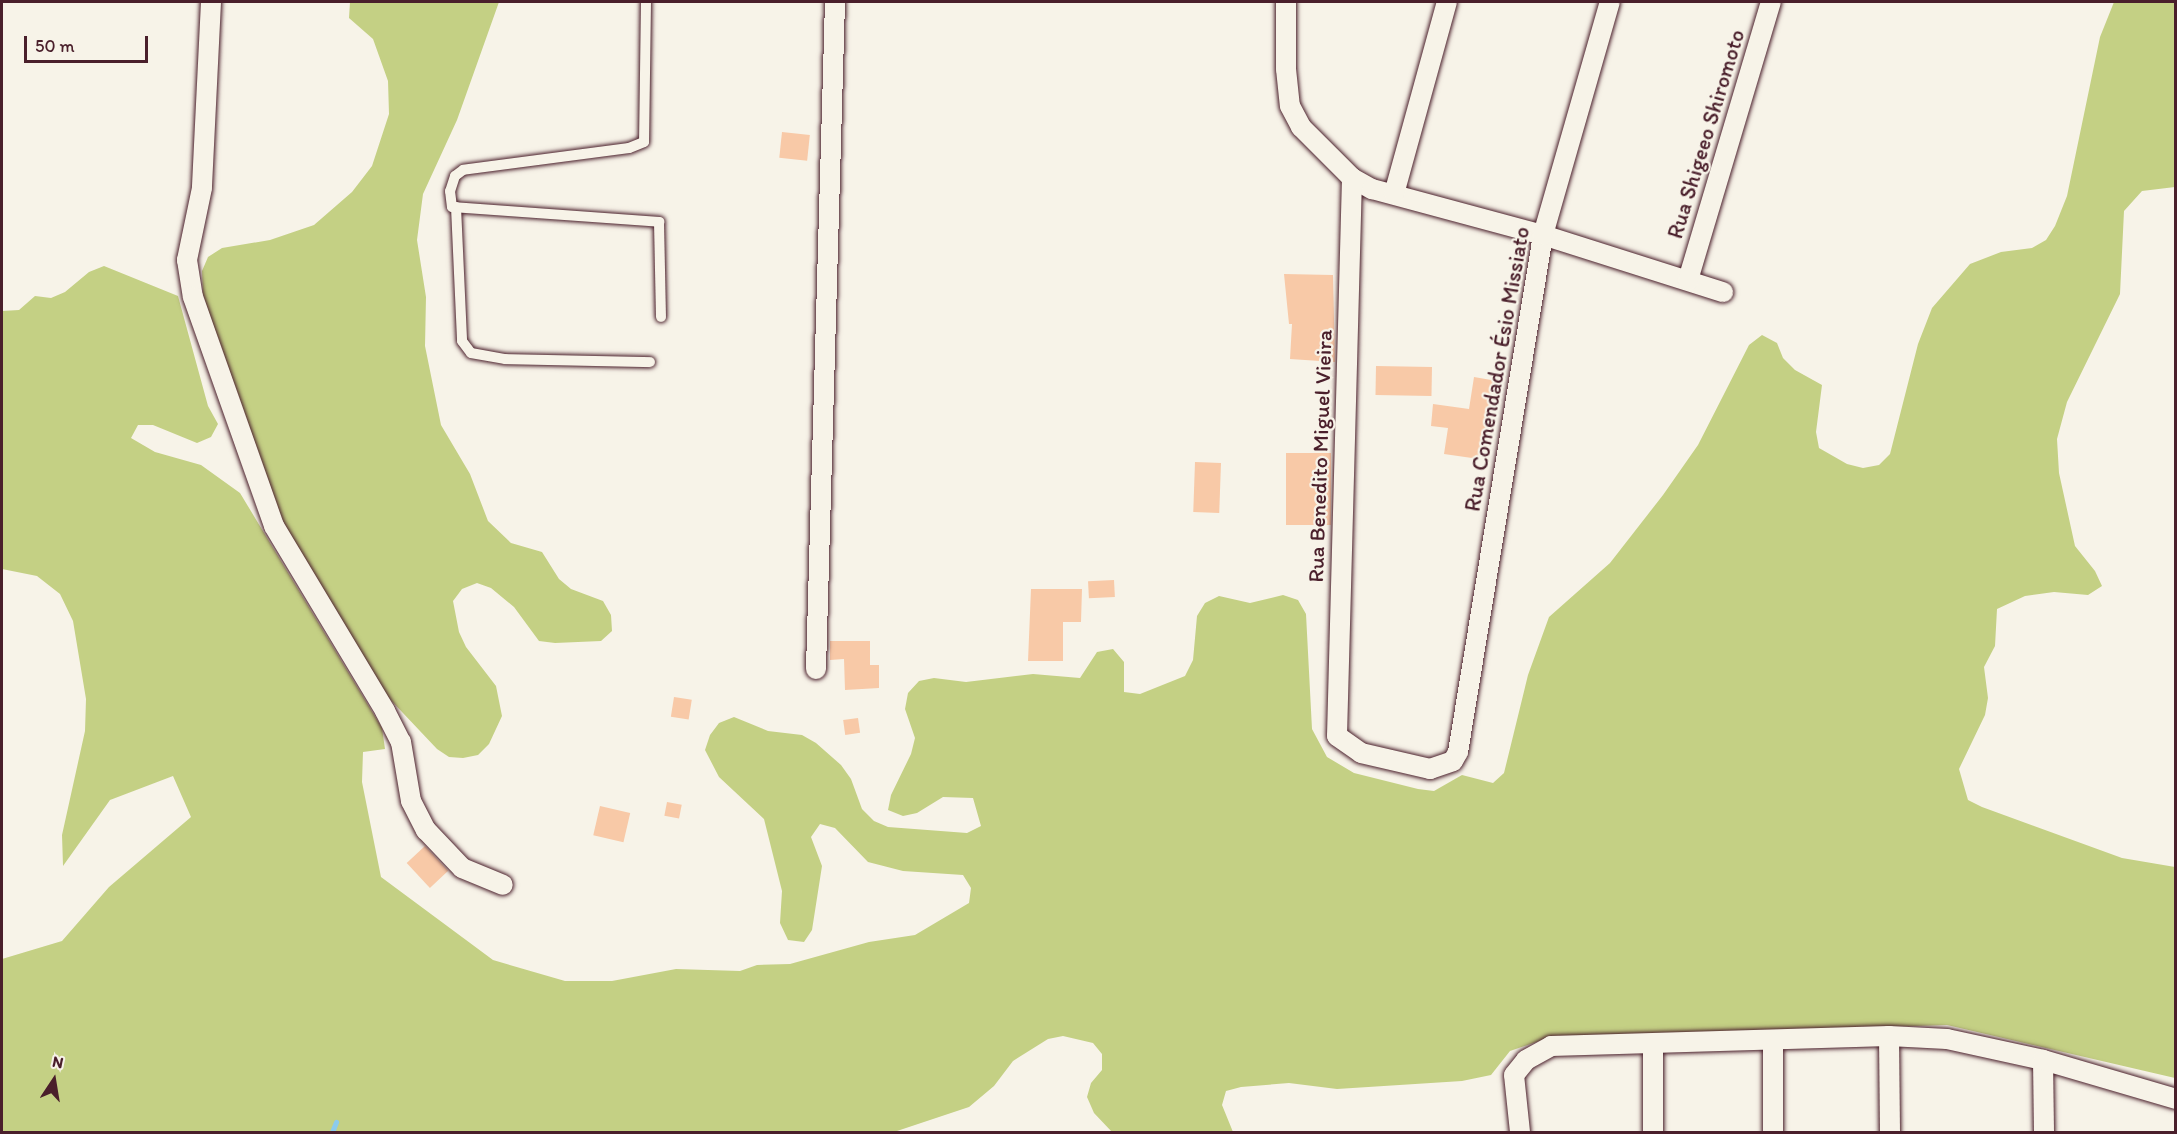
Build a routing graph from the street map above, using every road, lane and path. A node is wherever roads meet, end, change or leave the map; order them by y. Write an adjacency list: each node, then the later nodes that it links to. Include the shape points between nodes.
1 (211, 2): 18 (street, via 202,188 187,260 193,297 274,526 391,722 401,742 411,801 426,830 462,868)
2 (646, 2): 10 (lane, via 644,142 629,148 463,170 455,176 450,191 452,207)
3 (835, 2): 16 (street)
4 (1286, 2): 8 (street, via 1290,106 1301,127)
5 (1447, 2): 9 (street)
6 (1610, 2): 11 (street, Rua Comendador Ésio Missiato)
7 (1771, 2): 12 (street, Rua Shigeeo Shiromoto)
8 (1352, 178): 9 (street, via 1372,189); 17 (street, Rua Benedito Miguel Vieira, via 1337,736 1361,753 1430,769 1453,761)
9 (1394, 194): 11 (street)
10 (456, 207): 14 (lane, via 659,222); 15 (lane, via 462,341 471,353 505,359)
11 (1543, 235): 12 (street); 17 (street, Rua Comendador Ésio Missiato)
12 (1688, 280): 13 (street)
13 (1723, 292)
14 (661, 317)
15 (650, 362)
16 (816, 669)
17 (1458, 752)
18 (503, 885)
19 (1889, 1036): 20 (street); 22 (street, via 1947,1039); 27 (street)
20 (1773, 1041): 21 (street); 26 (street)
21 (1653, 1045): 24 (street, via 1551,1046 1526,1060 1514,1075); 25 (street)
22 (2043, 1060): 23 (street); 28 (street)
23 (2175, 1099)
24 (1520, 1132)
25 (1653, 1132)
26 (1773, 1132)
27 (1890, 1132)
28 (2044, 1132)

